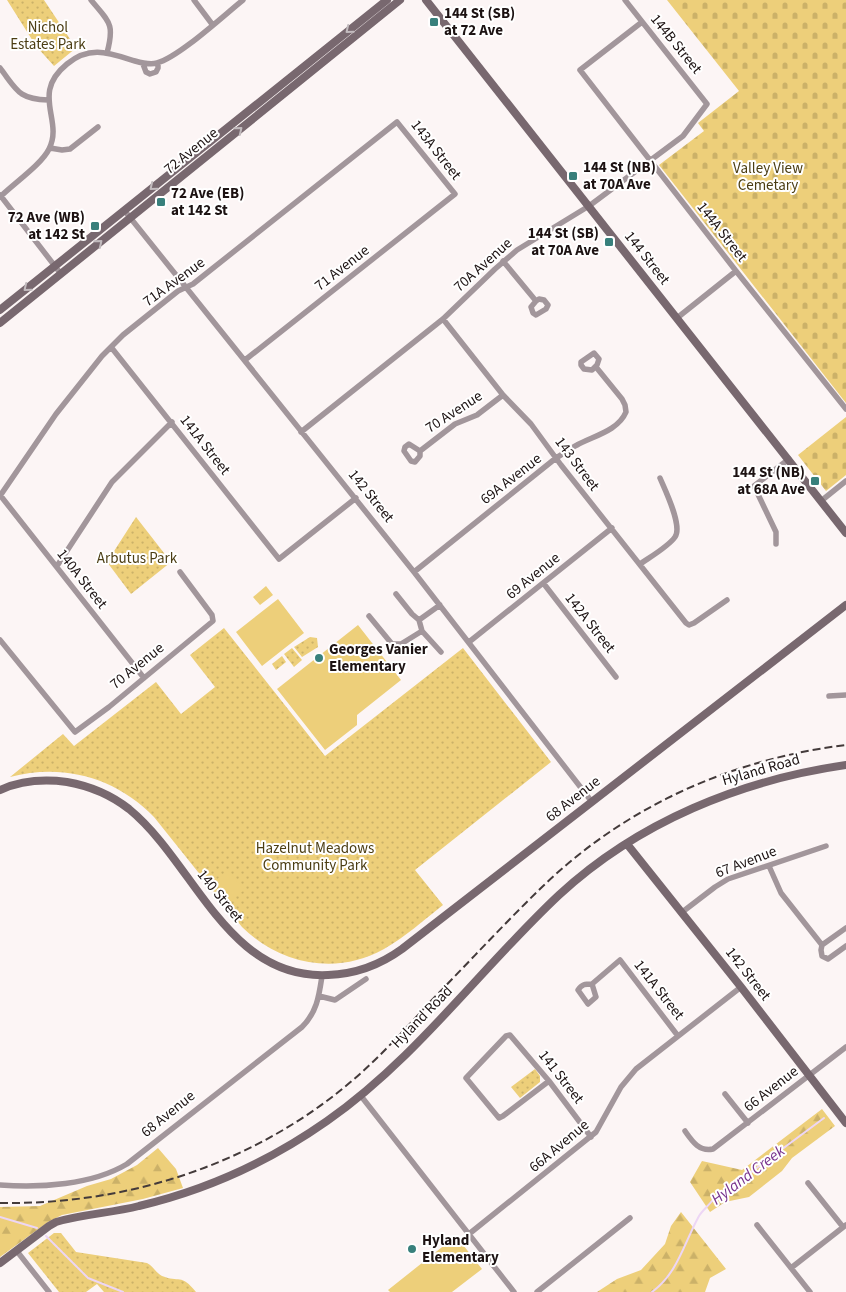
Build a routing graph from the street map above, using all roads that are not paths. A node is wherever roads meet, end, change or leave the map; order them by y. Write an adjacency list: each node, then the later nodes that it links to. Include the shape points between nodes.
1 (91, 0): 10 (street, via 110,25 112,36)
2 (194, 0): 9 (street)
3 (243, 0): 9 (street)
4 (387, 0): 23 (street, 72 Avenue, one-way to 23)
5 (400, 0): 24 (street, 72 Avenue, one-way to 5)
6 (426, 0): 22 (street, 144 Street)
7 (625, 0): 8 (street, 144B Street)
8 (642, 22): 15 (street, 144B Street); 19 (street, 144A Street, via 580,70)
9 (212, 24): 11 (street)
10 (107, 53): 12 (street); 14 (street, via 84,54 67,64 52,82)
11 (158, 63): 12 (street); 12 (street, via 156,72 150,74)
12 (143, 64)
13 (0, 68): 14 (street, via 22,95)
14 (48, 100): 18 (street, via 52,125)
15 (707, 104): 19 (street, 70A Avenue, via 683,136)
16 (397, 122): 20 (street, 143A Street); 29 (street, 71A Avenue)
17 (98, 127): 18 (street, via 70,149)
18 (50, 148): 21 (street)
19 (650, 160): 22 (street, 70A Avenue); 27 (street, 144A Street)
20 (455, 194): 36 (street, 71 Avenue)
21 (0, 196): 26 (street)
22 (589, 206): 25 (street, 70A Avenue); 32 (street, 144 Street)
23 (124, 210): 24 (street, 142 Street); 26 (street, 72 Avenue)
24 (130, 218): 28 (street, 72 Avenue, one-way to 24); 29 (street, 142 Street)
25 (503, 262): 30 (street); 33 (street, 70A Avenue)
26 (55, 266): 28 (street); 31 (street, 72 Avenue, one-way to 31)
27 (736, 271): 32 (street); 39 (street, 144A Street)
28 (61, 274): 34 (street, 72 Avenue)
29 (187, 288): 35 (street, 71A Avenue, via 178,291); 36 (street, 142 Street)
30 (536, 300)
31 (0, 310)
32 (677, 318): 44 (street, 144 Street)
33 (443, 319): 38 (street, 143 Street); 41 (street, 70A Avenue)
34 (0, 323)
35 (111, 347): 40 (street, 141A Street); 47 (street, 71A Avenue, via 58,412)
36 (245, 360): 41 (street, 142 Street)
37 (596, 367): 43 (street, 69A Avenue, via 622,399 626,412 604,433)
38 (502, 395): 42 (street, 70 Avenue, via 477,415 455,424); 43 (street, 143 Street, via 531,424)
39 (846, 409)
40 (172, 422): 48 (street, 141A Street, via 279,559); 54 (street, via 112,482)
41 (301, 432): 48 (street, 142 Street)
42 (420, 451)
43 (556, 458): 50 (street, 143 Street); 56 (street, 69A Avenue)
44 (789, 459): 49 (street, 144 Street); 52 (street, via 754,486 776,532)
45 (660, 478): 53 (street, via 677,533)
46 (846, 481): 49 (street)
47 (0, 495): 54 (street, 140A Street)
48 (356, 498): 56 (street, 142 Street)
49 (821, 501): 51 (street, 144 Street)
50 (612, 528): 53 (street, 143 Street); 57 (street, 69 Avenue)
51 (846, 533)
52 (776, 544)
53 (640, 564): 59 (street, 143 Street, via 689,625)
54 (57, 566): 69 (street, 140A Street)
55 (180, 572): 69 (street, 70 Avenue, via 214,618 211,624)
56 (414, 572): 60 (street, 142 Street)
57 (544, 584): 66 (street, 69 Avenue); 68 (street, 142A Street)
58 (396, 594): 63 (street)
59 (727, 600)
60 (440, 605): 63 (street); 66 (street, 142 Street)
61 (846, 605): 74 (street, 68 Avenue)
62 (369, 616): 64 (street, via 392,644 401,644)
63 (419, 620): 64 (street)
64 (422, 631): 67 (street)
65 (0, 640): 69 (street, 70 Avenue, via 75,732)
66 (469, 642): 74 (street, 142 Street)
67 (440, 652)
68 (616, 677)
69 (144, 678)
70 (846, 695): 71 (street)
71 (829, 696)
72 (846, 765): 75 (street, Hyland Road, via 790,775 737,790 686,811)
73 (0, 790): 82 (street, 140 Street, via 26,782 61,781 94,789 118,801 145,825 246,947 280,967)
74 (592, 802): 82 (street, 68 Avenue, via 392,957 365,969)
75 (627, 844): 78 (street, 142 Street); 92 (street, Hyland Road, via 596,864 559,895 404,1056)
76 (826, 846): 77 (street, 67 Avenue)
77 (769, 866): 78 (street, 67 Avenue, via 728,879); 80 (street, via 781,893)
78 (681, 913): 85 (street, 142 Street)
79 (846, 928): 80 (street)
80 (822, 945): 81 (street, via 821,954 828,959)
81 (846, 946)
82 (322, 976): 86 (street, 68 Avenue)
83 (366, 979): 86 (street, via 335,1000)
84 (592, 984): 87 (street, 141A Street, via 620,960)
85 (741, 987): 87 (street, 66A Avenue); 89 (street, 142 Street)
86 (319, 996): 98 (street, 68 Avenue, via 313,1013 302,1027 122,1167 89,1180)
87 (678, 1036): 96 (street, 66A Avenue, via 636,1070 621,1087 600,1128)
88 (846, 1047): 89 (street, 66 Avenue)
89 (809, 1076): 93 (street, 66 Avenue); 94 (street, 142 Street)
90 (549, 1081): 90 (street, 141 Street, via 510,1035 466,1078 499,1118); 96 (street, 141 Street)
91 (725, 1094): 93 (street)
92 (361, 1096): 102 (street); 103 (street, Hyland Road, via 291,1145 226,1178 156,1202 56,1222)
93 (748, 1123): 95 (street, 66 Avenue, via 711,1150 693,1143)
94 (846, 1123)
95 (685, 1131)
96 (591, 1136): 102 (street, 66A Avenue)
97 (808, 1183): 101 (street)
98 (0, 1185)
99 (630, 1218): 108 (street)
100 (757, 1225): 105 (street)
101 (845, 1226): 105 (street)
102 (469, 1234): 107 (street)
103 (16, 1250): 104 (street, Hyland Road); 106 (street)
104 (0, 1263)
105 (791, 1268): 109 (street)
106 (49, 1292)
107 (514, 1292)
108 (537, 1292)
109 (810, 1292)

